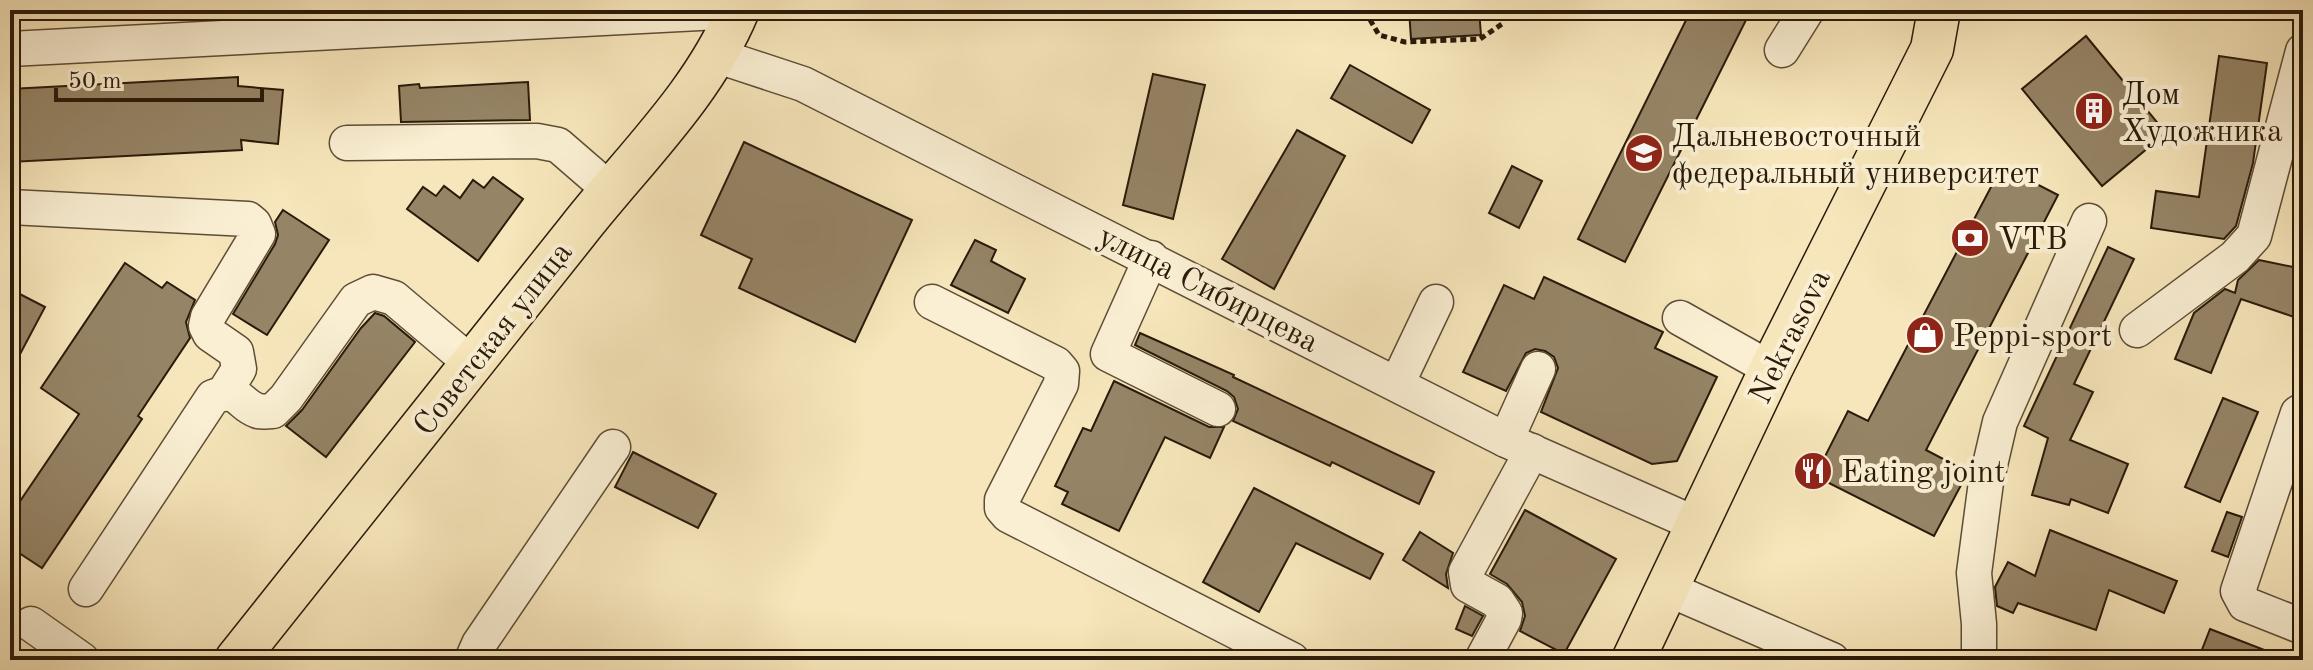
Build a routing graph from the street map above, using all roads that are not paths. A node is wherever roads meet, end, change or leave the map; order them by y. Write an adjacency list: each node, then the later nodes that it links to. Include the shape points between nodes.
1 (738, 10): 4 (street); 7 (main road, Советская улица)
2 (1807, 10): 5 (street)
3 (1939, 10): 19 (main road, Nekrasova, via 1932,49)
4 (10, 49)
5 (1782, 50)
6 (2303, 51): 16 (street, via 2254,236 2235,257)
7 (718, 56): 9 (main road, Советская улица); 12 (street, улица Сибирцева, via 803,84)
8 (347, 143): 9 (street, via 537,141 558,145)
9 (610, 190): 17 (main road, Советская улица)
10 (10, 207): 21 (street, via 248,219 254,224 258,234 206,326 236,352 239,369)
11 (2089, 221): 39 (street, via 1991,453 1974,573)
12 (1151, 258): 20 (street, улица Сибирцева); 22 (street, via 1108,354)
13 (932, 302): 35 (street, via 1062,371 1061,384 1002,500 1008,515)
14 (1436, 302): 20 (street)
15 (1680, 318): 19 (street)
16 (2137, 330)
17 (472, 364): 21 (street, via 394,298 373,292 356,300 273,411 257,411 238,395); 33 (main road, Советская улица)
18 (1538, 369): 24 (street)
19 (1771, 369): 26 (main road, Nekrasova)
20 (1397, 384): 24 (street, улица Сибирцева)
21 (224, 393): 27 (street, via 213,397)
22 (1218, 409)
23 (2303, 410): 30 (street, via 2238,591 2245,604)
24 (1519, 446): 26 (street, улица Сибирцева); 36 (street, via 1466,572 1468,585 1497,601 1505,613)
25 (613, 447): 34 (street)
26 (1698, 525): 28 (main road, Nekrasova)
27 (86, 589)
28 (1668, 589): 31 (street); 37 (main road, Nekrasova)
29 (31, 624): 32 (street)
30 (2303, 627)
31 (1785, 651): 38 (street)
32 (82, 660)
33 (236, 660)
34 (472, 660)
35 (1292, 660)
36 (1482, 660)
37 (1633, 660)
38 (1832, 660)
39 (1979, 660)

